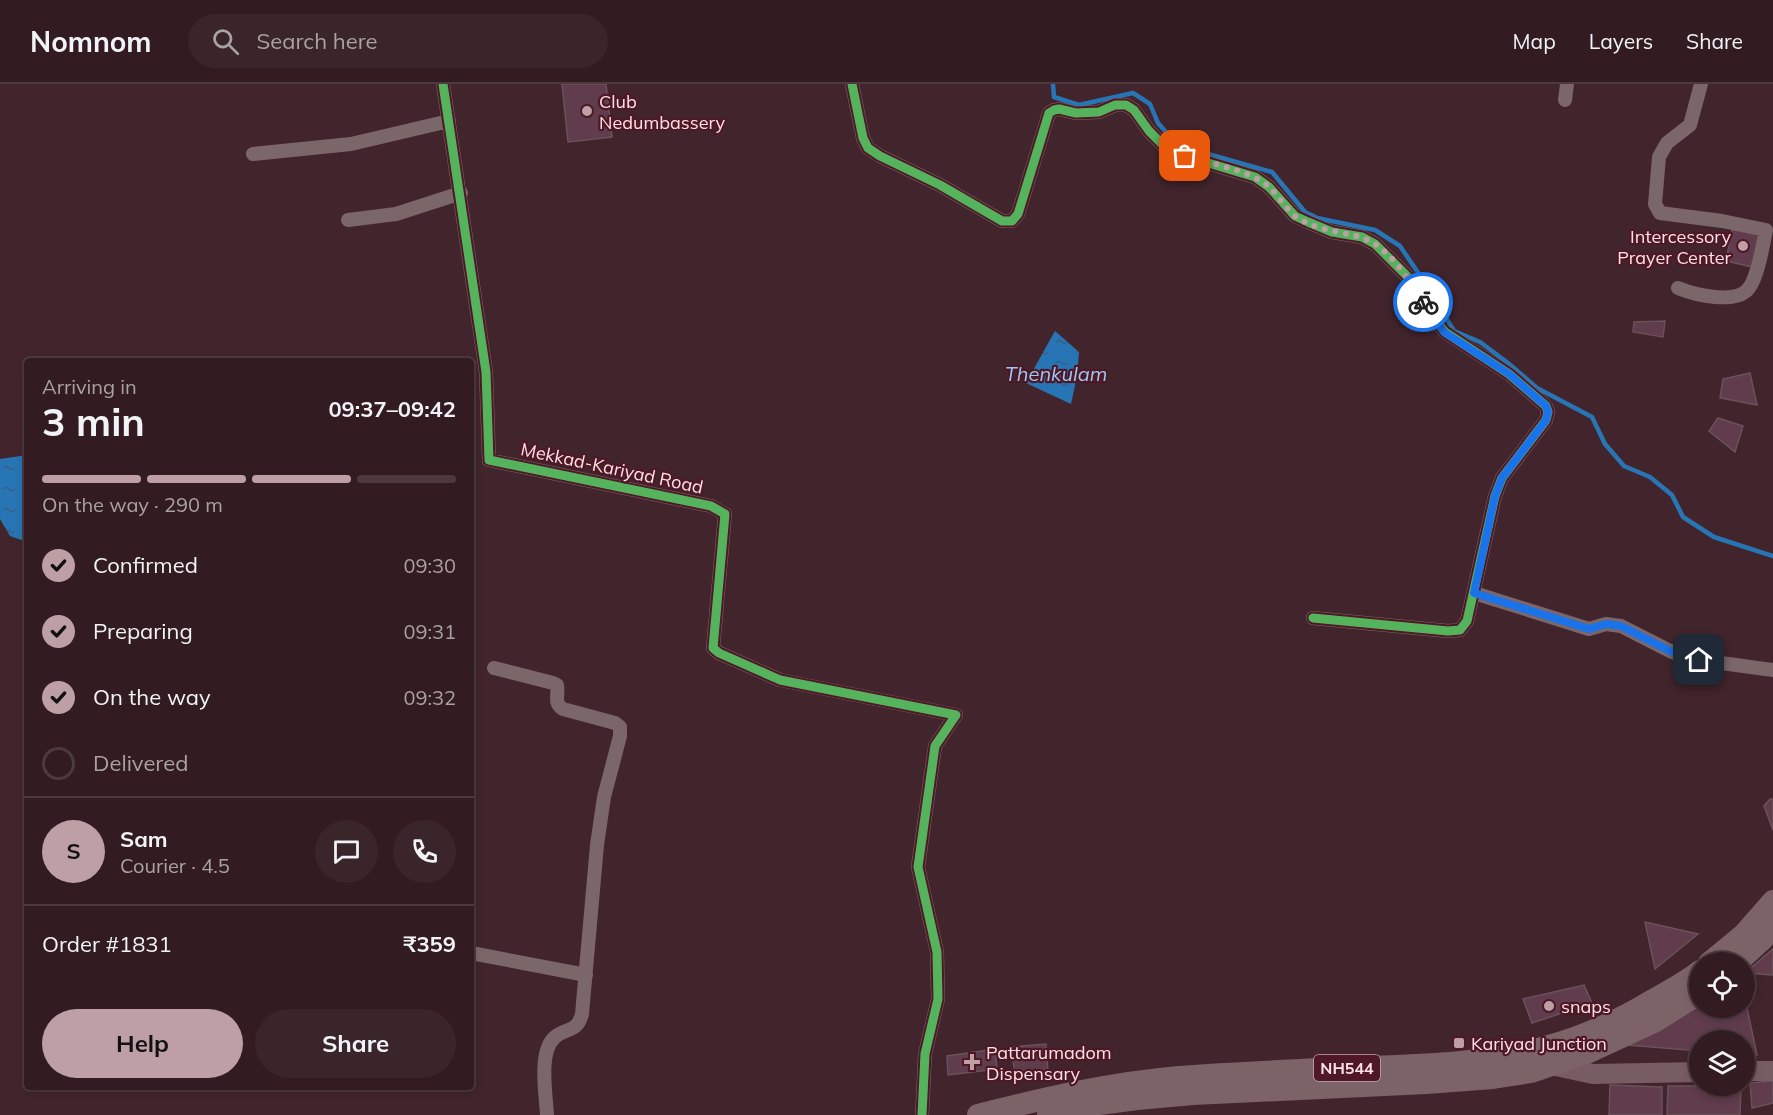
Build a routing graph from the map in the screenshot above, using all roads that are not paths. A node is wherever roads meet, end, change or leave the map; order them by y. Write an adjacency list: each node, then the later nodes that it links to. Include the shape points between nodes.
1 (443, 84): 6 (street)
2 (852, 84): 12 (street, via 868,148 1002,221 1012,221 1018,214 1049,113 1099,112 1126,105 1162,144 1185,156 1255,177 1295,216 1375,244 1407,276 1444,332 1509,374 1548,412 1502,478)
3 (1567, 84): 5 (street)
4 (1701, 84): 10 (street, via 1690,125 1667,143 1659,157 1655,204 1660,213 1766,230)
5 (1565, 100)
6 (449, 121): 7 (street, via 351,144); 8 (street)
7 (253, 154)
8 (461, 193): 9 (street, via 396,214); 29 (street, Mekkad-Kariyad Road, via 486,372 489,460 711,506 725,514 713,648 780,680 956,715 935,746 918,867 937,952 938,999 925,1054)
9 (348, 220)
10 (1768, 247): 11 (street, via 1748,290 1731,298)
11 (1678, 288)
12 (1474, 593): 13 (street, via 1467,621 1460,630 1448,632); 15 (street, via 1589,629 1606,624 1621,626 1672,652 1699,660)
13 (1313, 618)
14 (494, 668): 21 (street, via 553,683 557,685 556,702 563,709 615,723 620,728 597,845)
15 (1773, 670)
16 (1773, 901): 18 (highway)
17 (1773, 928): 19 (highway)
18 (1722, 952)
19 (1749, 952)
20 (474, 954): 21 (street)
21 (586, 975): 28 (street, via 580,1023 556,1036 546,1047)
22 (1689, 978): 24 (highway, NH544, via 1630,1014 1577,1036)
23 (1689, 1000): 24 (highway, NH544, via 1656,1021 1589,1052)
24 (1548, 1056): 27 (main road, via 1593,1074); 30 (highway, NH544, via 1118,1083); 31 (highway, NH544, via 1531,1072 1493,1078 1193,1094 1085,1106)
25 (1755, 1071): 26 (main road)
26 (1773, 1071)
27 (1689, 1072)
28 (547, 1115)
29 (922, 1115)
30 (978, 1115)
31 (1048, 1115)

